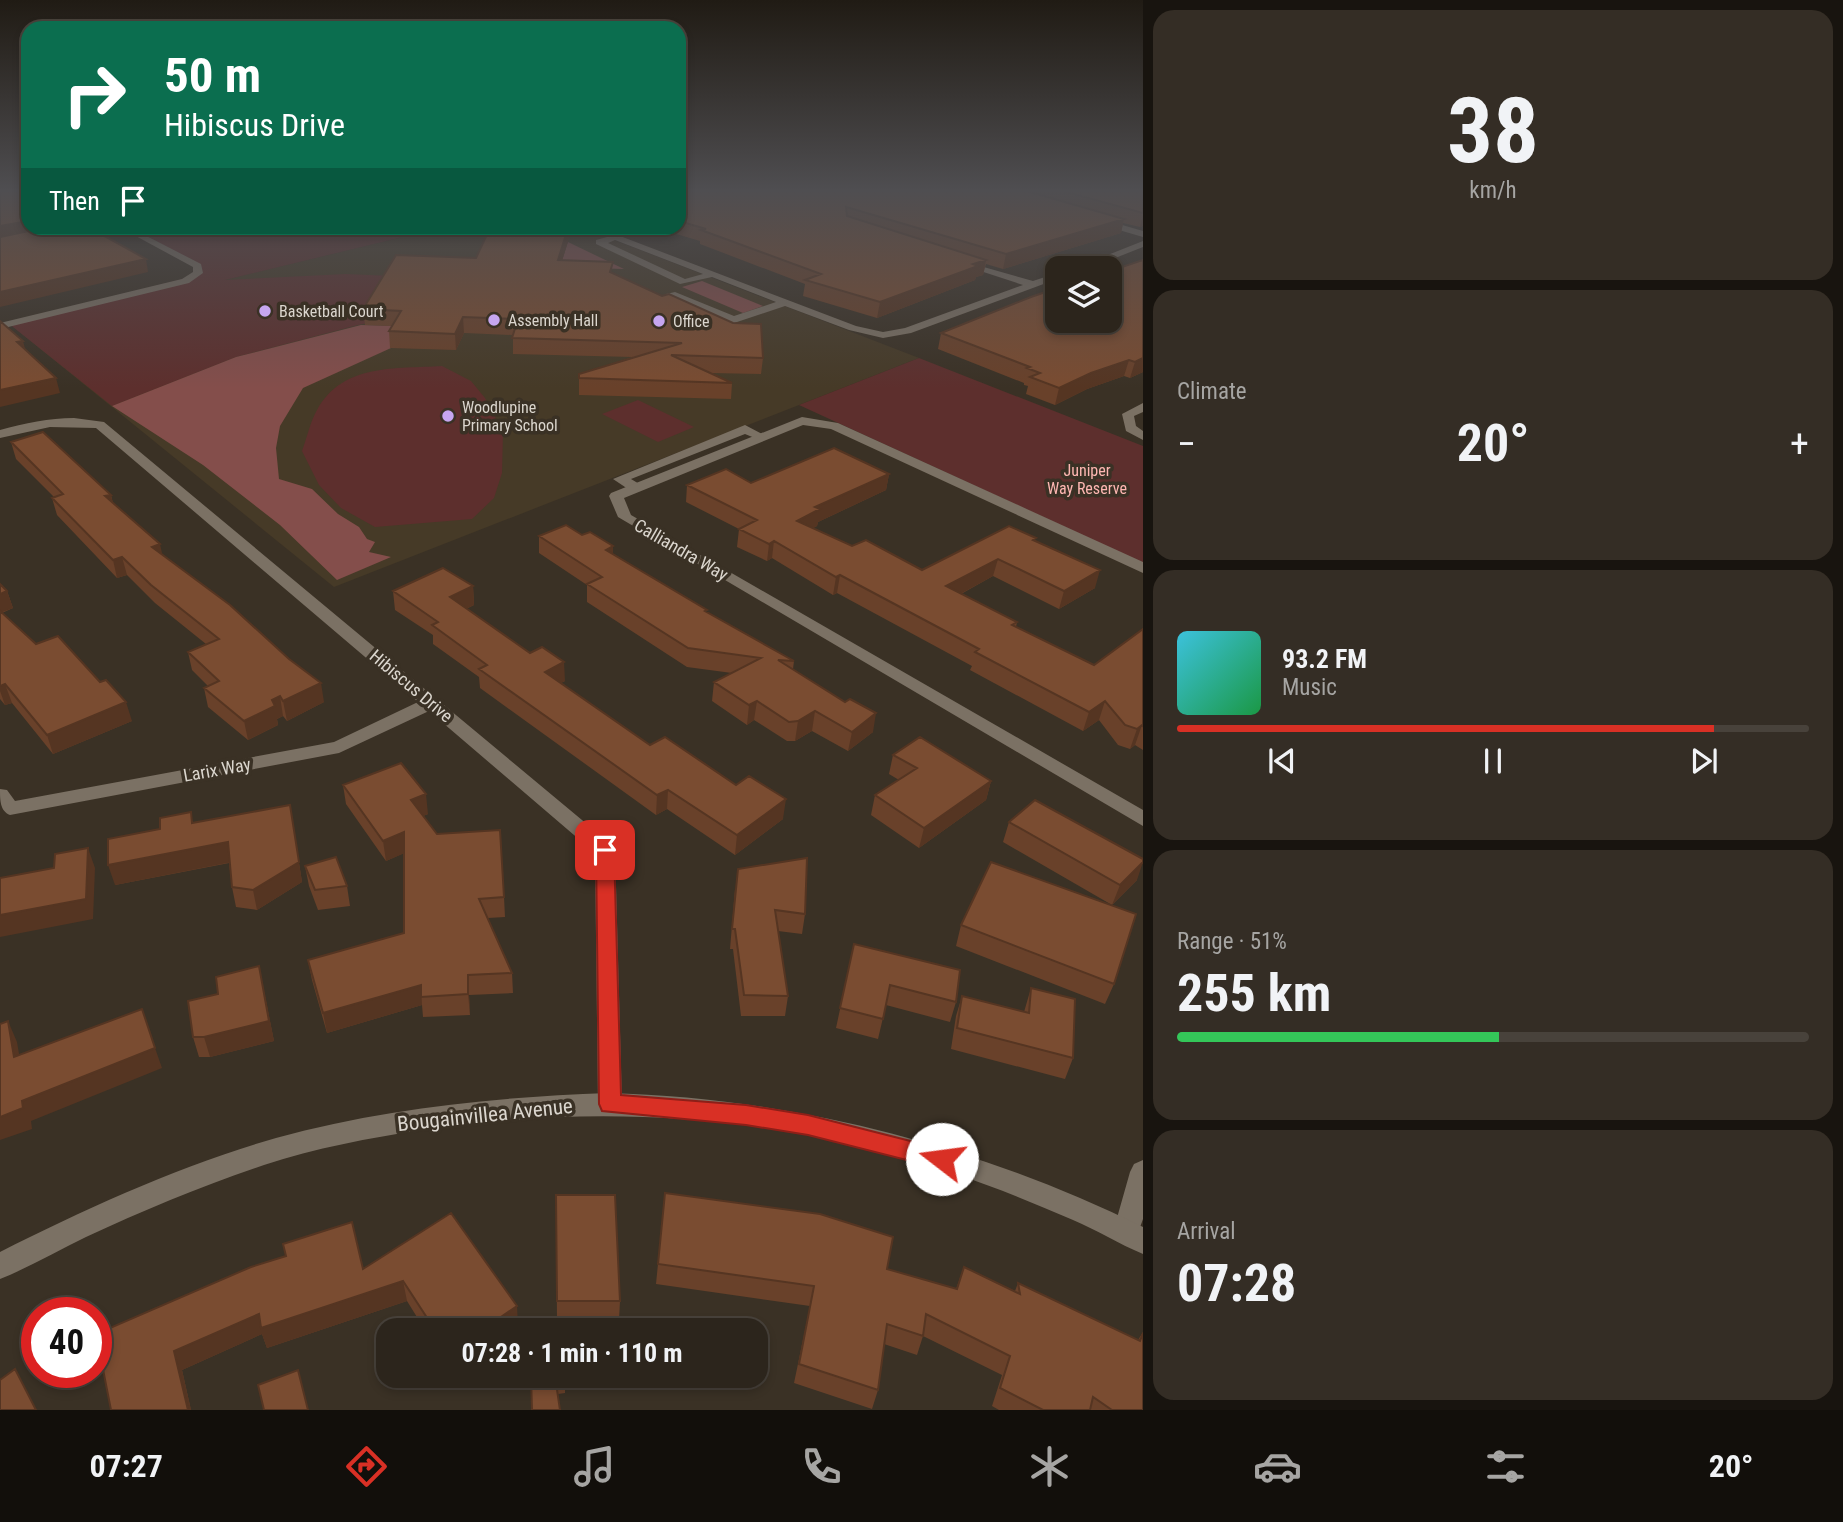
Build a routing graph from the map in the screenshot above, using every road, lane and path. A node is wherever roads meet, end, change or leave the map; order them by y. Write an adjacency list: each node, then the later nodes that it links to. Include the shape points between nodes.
1 (178, 256): 10 (street, via 198,266 196,277)
2 (628, 256): 5 (street, via 684,282)
3 (666, 256): 5 (street)
4 (955, 259): 7 (street)
5 (713, 274): 9 (street)
6 (1045, 281): 7 (street)
7 (1034, 285): 9 (street, via 907,331 883,335)
8 (670, 294): 9 (street, via 734,320)
9 (786, 302)
10 (0, 326)
11 (1143, 407): 13 (street, via 1128,414 1130,428)
12 (0, 434): 15 (street, Hibiscus Drive, via 42,422 77,420 100,425)
13 (1143, 436)
14 (1143, 568): 17 (street, Calliandra Way, via 834,426 802,421 616,496 625,517)
15 (431, 703): 16 (street, Larix Way, via 339,747 10,808); 18 (street, Hibiscus Drive, via 605,850)
16 (0, 794)
17 (1143, 819)
18 (610, 1104): 20 (street, Bougainvillea Avenue, via 746,1115 885,1143 996,1177); 21 (street, Bougainvillea Avenue, via 518,1109 367,1128 278,1149 111,1213)
19 (1143, 1172): 20 (street)
20 (1134, 1237)
21 (0, 1266)

